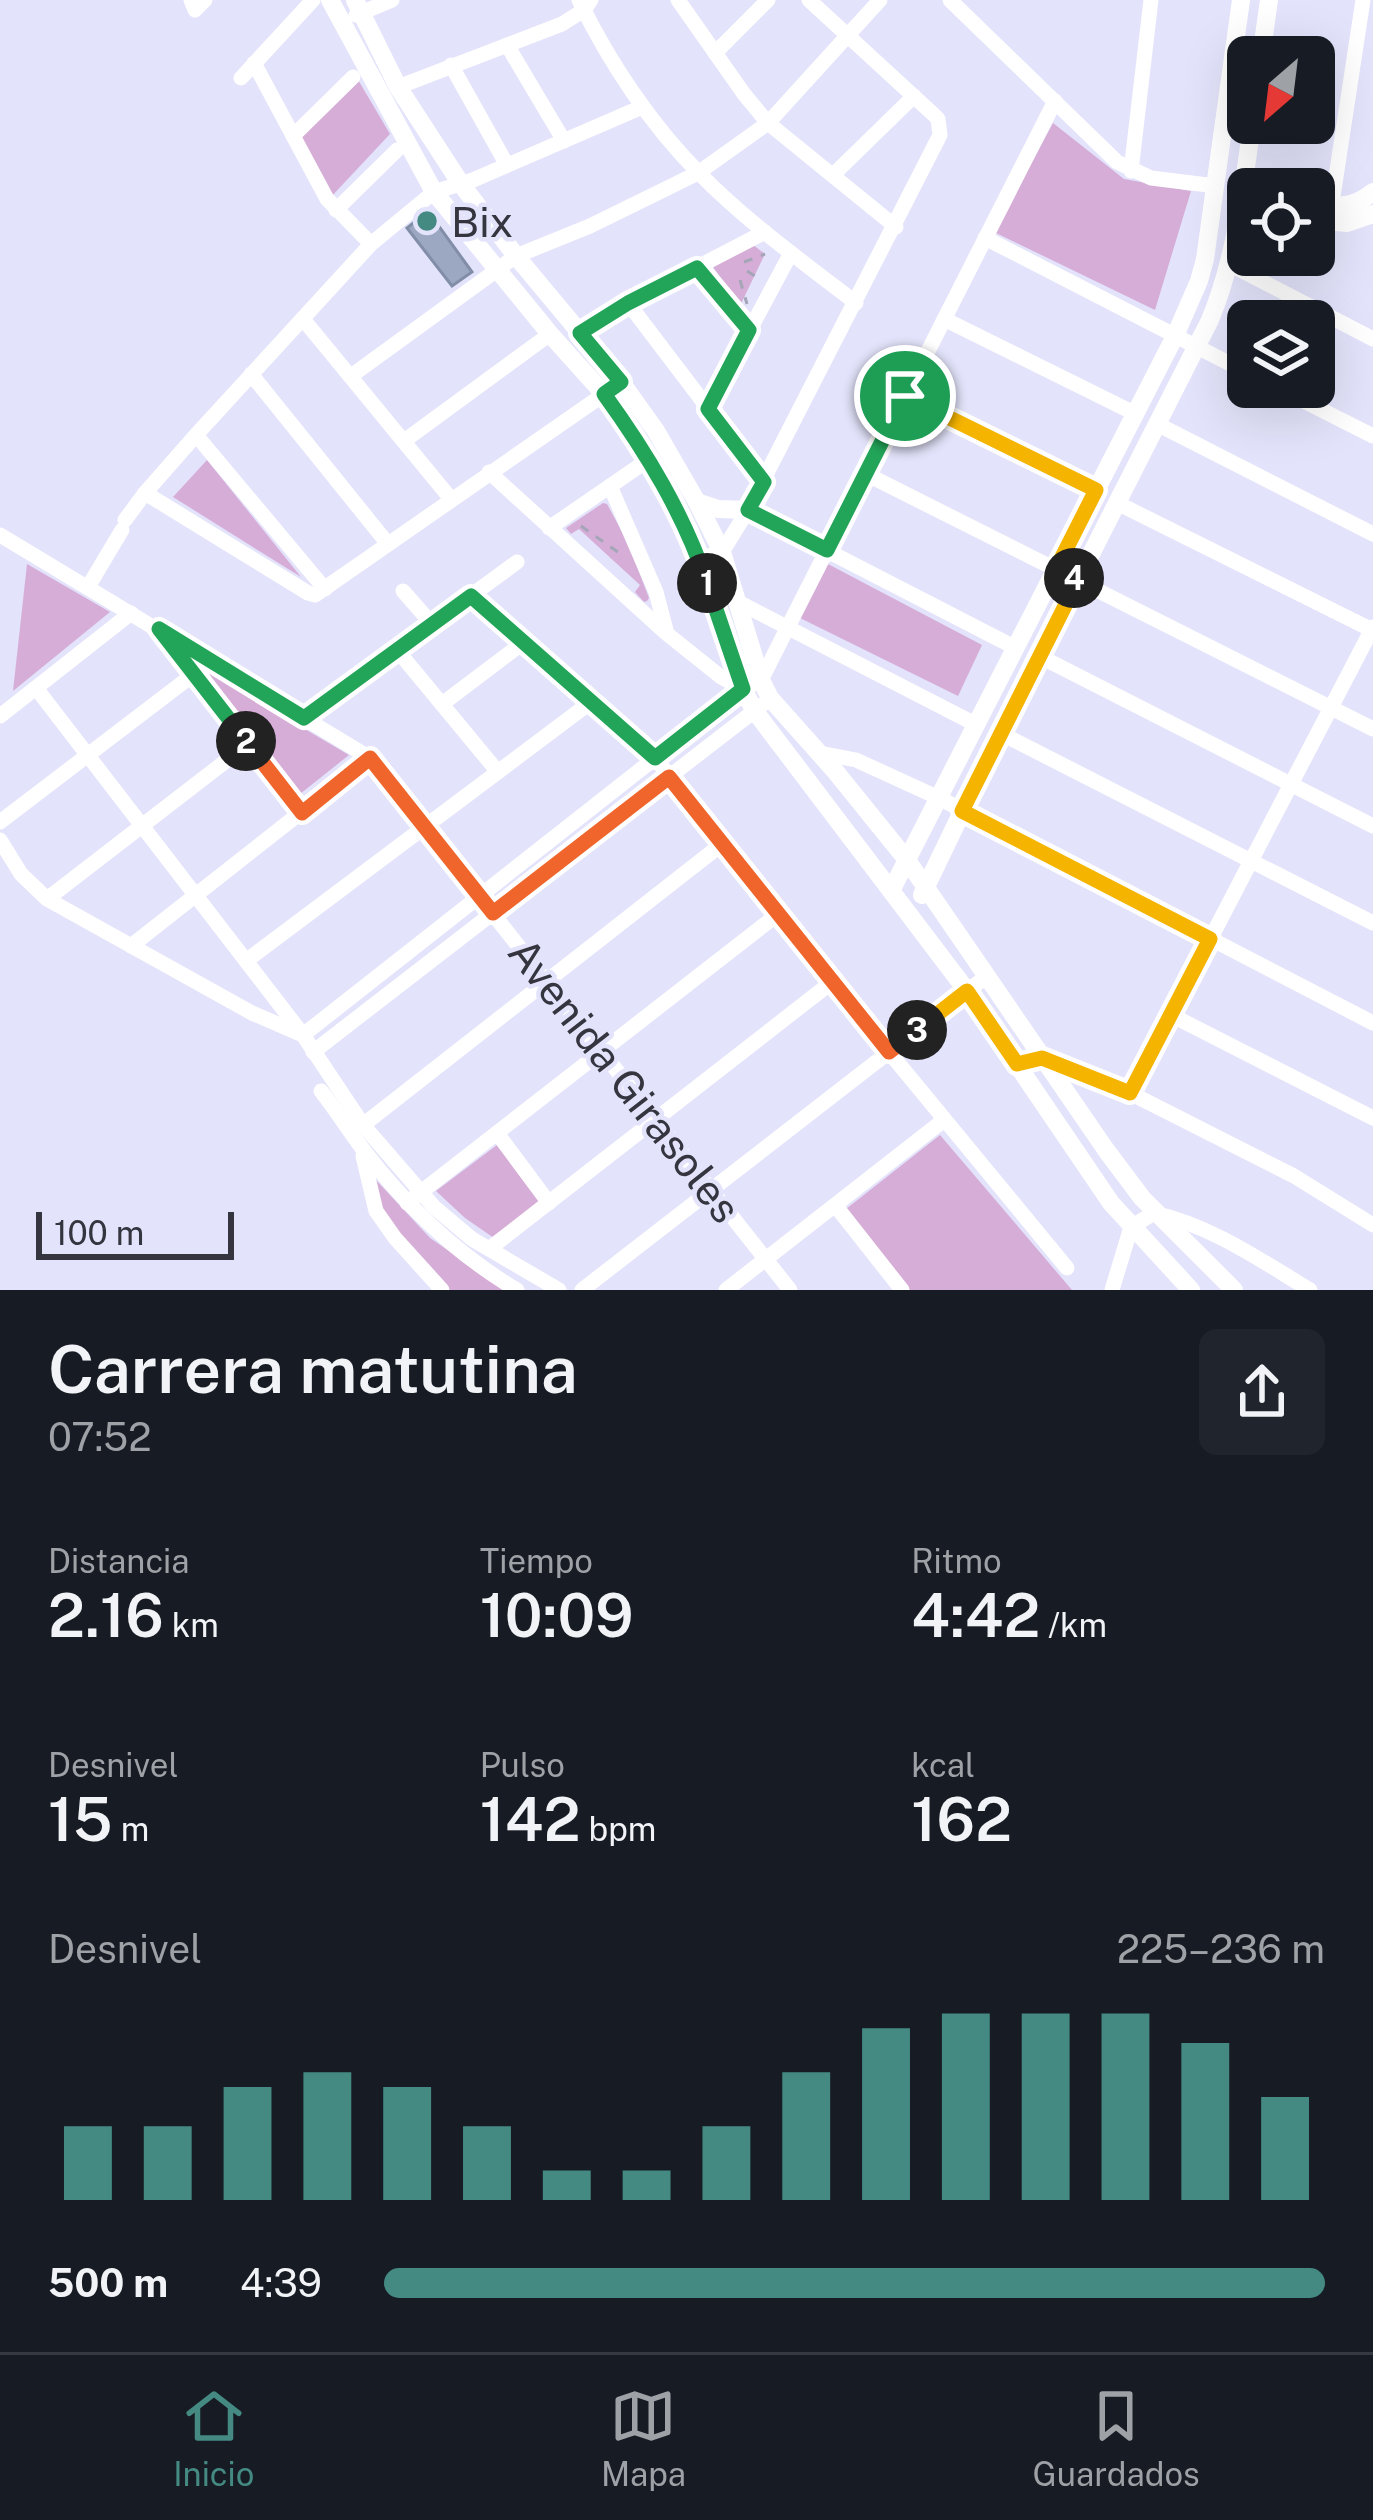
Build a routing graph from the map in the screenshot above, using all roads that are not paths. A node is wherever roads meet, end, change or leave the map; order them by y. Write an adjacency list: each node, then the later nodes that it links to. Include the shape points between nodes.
1 (191, 0): 2 (street, via 195,10)
2 (205, 0)
3 (313, 0): 22 (street)
4 (331, 0): 17 (street)
5 (392, 0): 16 (street)
6 (678, 0): 21 (street)
7 (768, 0): 21 (street)
8 (809, 0): 18 (street)
9 (880, 0): 18 (street)
10 (950, 0): 28 (street)
11 (1150, 0): 36 (street)
12 (1240, 0): 40 (street)
13 (1269, 0): 19 (street)
14 (1363, 0): 35 (street)
15 (584, 3): 20 (street, via 562,24); 29 (street)
16 (358, 6): 17 (street); 26 (street)
17 (341, 22): 42 (street)
18 (847, 36): 27 (street); 30 (street)
19 (1264, 36)
20 (507, 45): 23 (street); 32 (street)
21 (715, 53): 30 (street)
22 (254, 63): 25 (street); 31 (street)
23 (451, 65): 26 (street); 34 (street)
24 (353, 77): 31 (street)
25 (241, 78)
26 (398, 87): 39 (street)
27 (914, 97): 38 (street); 46 (street, via 938,119 940,135)
28 (1054, 101): 36 (street); 48 (street)
29 (643, 107): 32 (street); 37 (street)
30 (768, 123): 37 (street); 38 (street)
31 (293, 136): 45 (street)
32 (564, 141): 34 (street)
33 (397, 150): 45 (street)
34 (507, 165): 39 (street)
35 (1331, 168)
36 (1131, 170): 40 (street)
37 (698, 172): 47 (street); 51 (street)
38 (833, 175): 46 (street)
39 (461, 184): 42 (street); 51 (street)
40 (1216, 186): 41 (street); 63 (street, via 1199,281)
41 (1227, 191)
42 (434, 192): 49 (street); 53 (street)
43 (1370, 208): 44 (street)
44 (1335, 209)
45 (336, 210): 49 (street)
46 (896, 226): 57 (street)
47 (765, 232): 50 (street); 52 (street)
48 (985, 238): 59 (street); 63 (street)
49 (371, 244): 58 (street)
50 (787, 250): 57 (street); 60 (street)
51 (516, 256): 53 (street); 61 (street)
52 (697, 268): 56 (street); 60 (street)
53 (496, 271): 62 (street); 68 (street)
54 (1227, 271): 65 (street)
55 (1252, 276): 64 (street)
56 (628, 303): 61 (street); 72 (street)
57 (856, 303): 81 (street)
58 (304, 319): 67 (street); 68 (street)
59 (944, 319): 70 (street); 73 (street)
60 (751, 326): 72 (street)
61 (580, 333): 69 (street)
62 (550, 334): 69 (street); 77 (street)
63 (1175, 336): 65 (street); 73 (street)
64 (1373, 338)
65 (1197, 346): 66 (street); 74 (street)
66 (1227, 362)
67 (251, 374): 75 (street); 92 (street)
68 (351, 376): 77 (street)
69 (613, 388): 78 (street); 79 (street); 86 (street, via 656,431)
70 (905, 396): 80 (street); 83 (street)
71 (1318, 408): 76 (street)
72 (708, 409): 81 (street)
73 (1136, 414): 83 (street)
74 (1157, 424): 87 (street); 90 (street)
75 (196, 435): 84 (street); 100 (street)
76 (1373, 436)
77 (404, 441): 85 (street)
78 (648, 460): 82 (street); 95 (street)
79 (489, 472): 85 (street); 89 (street)
80 (866, 474): 93 (street); 97 (street)
81 (764, 482): 88 (street)
82 (610, 486): 89 (street); 109 (street)
83 (1096, 490): 97 (street)
84 (145, 493): 99 (street); 100 (street, via 308,593)
85 (452, 499): 92 (street)
86 (697, 502): 88 (street); 94 (street)
87 (1117, 502): 98 (street); 107 (street)
88 (748, 510): 93 (street); 94 (street)
89 (549, 527): 109 (street)
90 (1373, 534)
91 (0, 535): 99 (street, Avenida Girasoles)
92 (388, 544): 100 (street)
93 (827, 550): 106 (street); 111 (street)
94 (722, 552): 95 (street); 103 (street)
95 (699, 559): 116 (street)
96 (518, 562): 102 (street)
97 (1056, 569): 98 (street); 111 (street)
98 (1078, 580): 113 (street); 119 (street)
99 (88, 587): 104 (street, Avenida Girasoles)
100 (322, 591)
101 (403, 591): 105 (street)
102 (471, 596): 105 (street); 110 (street)
103 (740, 603): 106 (street); 116 (street)
104 (131, 613): 108 (street, Avenida Girasoles); 115 (street)
105 (432, 624): 112 (street)
106 (788, 628): 116 (street); 122 (street)
107 (1372, 628): 119 (street)
108 (159, 629): 114 (street); 121 (street, Avenida Girasoles)
109 (666, 633): 116 (street)
110 (524, 642): 117 (street); 118 (street)
111 (1016, 648): 122 (street)
112 (397, 650): 118 (street); 121 (street)
113 (1039, 656): 124 (street); 132 (street)
114 (194, 674): 125 (street); 127 (street)
115 (36, 688): 120 (street); 127 (street)
116 (757, 694): 126 (street); 129 (street); 131 (street); 145 (street)
117 (591, 702): 129 (street); 130 (street)
118 (442, 704): 130 (street)
119 (1331, 708): 123 (street); 132 (street)
120 (0, 716)
121 (304, 718): 128 (street, Avenida Girasoles)
122 (976, 724): 133 (street)
123 (1373, 729)
124 (1000, 733): 134 (street); 143 (street)
125 (248, 744): 135 (street); 137 (street)
126 (820, 753): 133 (street, via 856,760); 142 (street)
127 (88, 756): 136 (street); 137 (street)
128 (370, 758): 135 (street); 139 (street, Avenida Girasoles)
129 (655, 758): 131 (street); 147 (street)
130 (498, 772): 139 (street)
131 (669, 777): 141 (street); 149 (street)
132 (1291, 784): 138 (street); 143 (street)
133 (939, 798): 134 (street); 142 (street)
134 (962, 811): 144 (street); 153 (street)
135 (302, 813): 146 (street)
136 (0, 822)
137 (141, 825): 146 (street); 148 (street)
138 (1373, 826)
139 (425, 827): 147 (street, Avenida Girasoles); 155 (street)
140 (0, 841): 148 (street)
141 (722, 844): 150 (street); 157 (street)
142 (907, 860): 144 (street); 145 (street)
143 (1251, 861): 152 (street); 153 (street)
144 (926, 888): 151 (street); 156 (street)
145 (892, 890): 151 (street)
146 (196, 896): 154 (street); 155 (street)
147 (479, 896): 149 (street, Avenida Girasoles); 162 (street)
148 (47, 898): 154 (street)
149 (493, 913): 157 (street, Avenida Girasoles); 163 (street)
150 (778, 914): 158 (street); 164 (street)
151 (911, 915): 159 (street)
152 (1373, 923)
153 (1210, 939): 160 (street); 161 (street)
154 (131, 946): 162 (street)
155 (246, 961): 162 (street)
156 (986, 976): 159 (street); 166 (street)
157 (547, 981): 164 (street, Avenida Girasoles); 173 (street)
158 (832, 982): 165 (street); 171 (street)
159 (967, 991): 165 (street); 167 (street)
160 (1171, 1015): 169 (street); 170 (street)
161 (1373, 1023)
162 (303, 1034): 163 (street)
163 (314, 1052): 173 (street)
164 (602, 1052): 171 (street, Avenida Girasoles); 174 (street)
165 (889, 1052): 172 (street); 176 (street)
166 (1042, 1058): 167 (street); 169 (street); 180 (street)
167 (1017, 1064): 182 (street)
168 (321, 1091): 175 (street)
169 (1130, 1093): 181 (street)
170 (1373, 1118)
171 (656, 1119): 176 (street, Avenida Girasoles); 178 (street)
172 (944, 1120): 179 (street); 185 (street)
173 (363, 1125): 177 (street)
174 (497, 1133): 177 (street); 178 (street)
175 (361, 1147): 177 (street); 186 (street, via 376,1210)
176 (711, 1190): 184 (street, Avenida Girasoles); 189 (street)
177 (414, 1198): 183 (street); 187 (street, via 464,1256)
178 (549, 1203): 183 (street)
179 (835, 1205): 184 (street); 192 (street)
180 (1154, 1213): 182 (street); 195 (street); 196 (street, via 1215,1234)
181 (1373, 1225)
182 (1131, 1227): 193 (street); 194 (street)
183 (489, 1249): 188 (street)
184 (766, 1259): 190 (street); 191 (street, Avenida Girasoles)
185 (1067, 1268)
186 (442, 1290)
187 (517, 1290)
188 (560, 1290)
189 (582, 1290)
190 (726, 1290)
191 (790, 1290)
192 (902, 1290)
193 (1112, 1290)
194 (1191, 1290)
195 (1234, 1290)
196 (1310, 1290)

